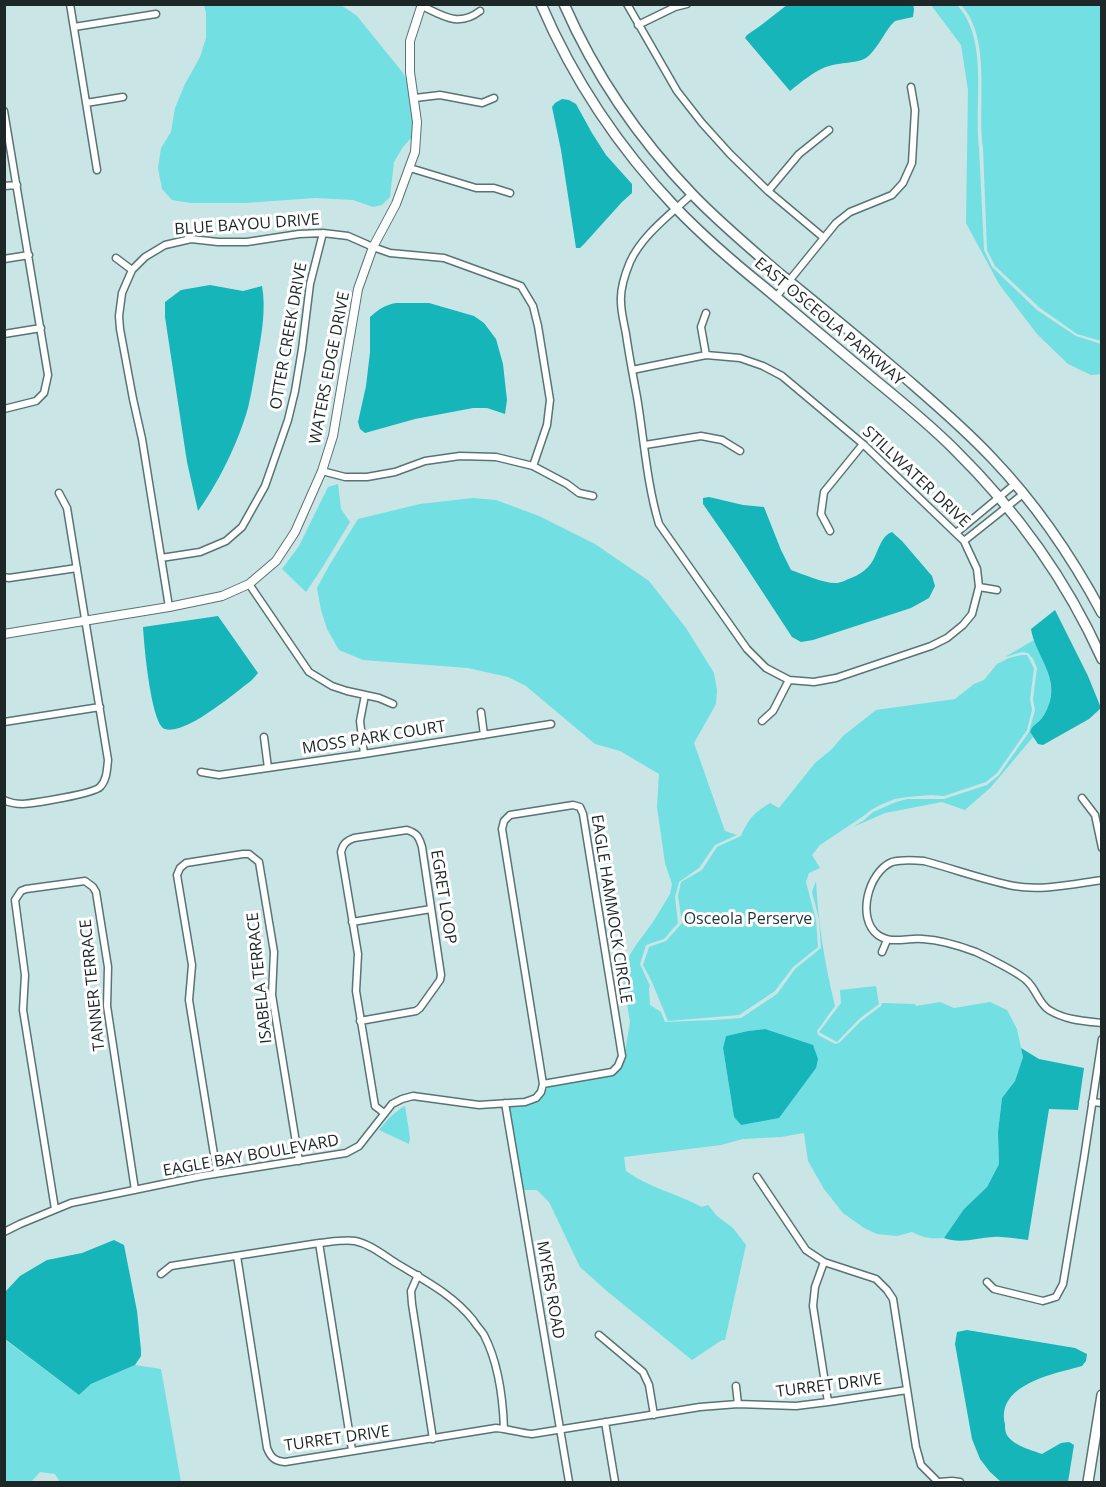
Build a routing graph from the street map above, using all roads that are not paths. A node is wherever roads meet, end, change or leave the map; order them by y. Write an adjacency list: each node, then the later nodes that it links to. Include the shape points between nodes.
1 (70, 4): 10 (street)
2 (541, 4): 25 (main road, EAST OSCEOLA PARKWAY, via 570,63 605,120)
3 (564, 4): 24 (main road, EAST OSCEOLA PARKWAY, via 618,102 655,153)
4 (627, 4): 9 (street)
5 (687, 4): 9 (street)
6 (421, 5): 7 (street, via 461,20); 13 (street, WATERS EDGE DRIVE, via 410,41)
7 (480, 11)
8 (156, 14): 10 (street)
9 (638, 25): 22 (street, via 677,91 730,154)
10 (74, 27): 15 (street)
11 (911, 87): 27 (street, via 915,110 912,163 903,183 892,195 850,212)
12 (123, 97): 15 (street)
13 (415, 98): 14 (street, via 440,95 482,103); 18 (street, WATERS EDGE DRIVE, via 415,152)
14 (494, 98)
15 (86, 104): 19 (street)
16 (4, 111): 20 (street)
17 (829, 130): 22 (street, via 799,154)
18 (410, 168): 23 (street, via 476,188); 28 (street, WATERS EDGE DRIVE)
19 (97, 170)
20 (17, 185): 21 (street); 29 (street)
21 (4, 186)
22 (768, 191): 27 (street)
23 (510, 193)
24 (692, 194): 25 (street); 33 (main road, EAST OSCEOLA PARKWAY)
25 (677, 209): 34 (main road, EAST OSCEOLA PARKWAY); 39 (street, via 639,247 623,281 621,302)
26 (323, 233): 28 (street, BLUE BAYOU DRIVE); 32 (street, BLUE BAYOU DRIVE, via 247,242 182,240 145,257); 55 (street, OTTER CREEK DRIVE, via 310,284 295,391 265,486 242,527 226,541 200,552)
27 (824, 238): 33 (street)
28 (373, 247): 44 (street, BLUE BAYOU DRIVE, via 390,253 444,258 521,286 533,306 550,400 547,425); 45 (street, WATERS EDGE DRIVE, via 358,289 333,436)
29 (29, 255): 31 (street); 36 (street)
30 (117, 258): 32 (street)
31 (4, 259)
32 (132, 270): 55 (street, BLUE BAYOU DRIVE, via 122,293 120,329)
33 (790, 281): 34 (street); 46 (main road, EAST OSCEOLA PARKWAY, via 944,411)
34 (776, 297): 50 (main road, EAST OSCEOLA PARKWAY, via 932,428)
35 (706, 313): 38 (street, via 701,327)
36 (41, 328): 37 (street); 40 (street, via 48,375 44,393 36,401)
37 (4, 334)
38 (706, 355): 39 (street, STILLWATER DRIVE); 41 (street, STILLWATER DRIVE, via 740,358 782,376)
39 (632, 370): 42 (street)
40 (4, 409)
41 (863, 444): 52 (street, via 824,492 821,514); 53 (street, STILLWATER DRIVE)
42 (645, 445): 43 (street, via 700,436 722,440); 66 (street, via 652,503 659,524 747,649 766,668)
43 (740, 451)
44 (532, 466): 45 (street, via 460,456 367,477); 49 (street, via 579,493)
45 (322, 471): 58 (street, WATERS EDGE DRIVE, via 295,532 276,561)
46 (1015, 484): 48 (main road, EAST OSCEOLA PARKWAY); 50 (street)
47 (59, 493): 56 (street, via 68,508)
48 (1023, 494): 51 (street); 62 (main road, EAST OSCEOLA PARKWAY, via 1060,542)
49 (593, 496)
50 (999, 497): 51 (main road, EAST OSCEOLA PARKWAY); 53 (street)
51 (1007, 506): 54 (street); 65 (main road, EAST OSCEOLA PARKWAY, via 1062,584)
52 (830, 531)
53 (956, 533): 54 (street, STILLWATER DRIVE)
54 (964, 542): 59 (street, STILLWATER DRIVE, via 977,569)
55 (161, 558): 61 (street, BLUE BAYOU DRIVE)
56 (77, 568): 57 (street); 63 (street)
57 (4, 577)
58 (249, 584): 61 (street, WATERS EDGE DRIVE, via 222,596); 67 (street, via 309,672 332,686)
59 (979, 588): 60 (street); 66 (street, via 972,614 947,639 836,678 814,682)
60 (997, 590)
61 (169, 607): 63 (street, WATERS EDGE DRIVE)
62 (1101, 613)
63 (86, 620): 64 (street, WATERS EDGE DRIVE); 69 (street)
64 (4, 634)
65 (1101, 659)
66 (789, 680): 71 (street, via 773,711)
67 (365, 695): 68 (street); 76 (street, via 360,721)
68 (393, 704)
69 (100, 707): 72 (street); 80 (street, via 108,760 107,775 100,788 22,804)
70 (481, 711): 74 (street)
71 (762, 721)
72 (4, 722)
73 (551, 724): 74 (street, MOSS PARK COURT)
74 (484, 735): 76 (street, MOSS PARK COURT)
75 (264, 736): 77 (street)
76 (364, 754): 77 (street, MOSS PARK COURT)
77 (268, 768): 78 (street, MOSS PARK COURT, via 219,775)
78 (201, 772)
79 (1082, 798): 81 (street, via 1095,815)
80 (4, 800)
81 (1101, 848)
82 (1101, 879): 85 (street, via 1044,887 1015,886 924,861 891,863 878,872 866,907 870,927)
83 (431, 909): 84 (street); 84 (street, EGRET LOOP, via 422,847 415,833 407,830 354,838 343,845 341,852); 87 (street, EGRET LOOP, via 440,980 416,1011)
84 (352, 922): 87 (street, EGRET LOOP, via 358,954 356,991)
85 (887, 940): 86 (street); 88 (street, via 921,938 976,952 1028,982 1047,1009 1066,1019)
86 (882, 952)
87 (360, 1021): 96 (street, EGRET LOOP, via 375,1106)
88 (1101, 1023)
89 (1101, 1039): 91 (street)
90 (543, 1084): 90 (street, EAGLE HAMMOCK CIRCLE, via 612,1072 622,1056 584,814 573,805 510,815 502,829); 94 (street, via 536,1098)
91 (1094, 1091): 92 (street); 93 (street)
92 (1101, 1092)
93 (1092, 1102): 95 (street); 108 (street, via 1063,1284 1056,1297 1043,1301 994,1290)
94 (505, 1103): 96 (street, EAGLE BAY BOULEVARD, via 479,1105 413,1096 392,1104); 118 (street, MYERS ROAD)
95 (1101, 1103)
96 (384, 1113): 97 (street, EAGLE BAY BOULEVARD, via 358,1146 346,1154)
97 (299, 1161): 98 (street, EAGLE BAY BOULEVARD); 98 (street, ISABELA TERRACE, via 272,995 274,952 259,862 243,854 186,863 177,874 192,965 189,1000)
98 (217, 1173): 100 (street, EAGLE BAY BOULEVARD)
99 (757, 1177): 105 (street, via 806,1250)
100 (135, 1190): 101 (street, EAGLE BAY BOULEVARD); 101 (street, TANNER TERRACE, via 106,1006 108,967 96,892 85,881 26,889 15,900 25,975 23,1010)
101 (55, 1209): 102 (street, EAGLE BAY BOULEVARD)
102 (4, 1232)
103 (319, 1243): 104 (street); 107 (street, via 354,1241); 120 (street)
104 (237, 1256): 106 (street, via 171,1266); 120 (street, TURRET DRIVE, via 270,1456 285,1462)
105 (824, 1262): 111 (street, via 876,1280 893,1299); 113 (street, via 813,1306)
106 (161, 1274)
107 (418, 1275): 117 (street, via 452,1298 484,1335 496,1367); 119 (street, via 411,1291 412,1304)
108 (987, 1282)
109 (599, 1335): 115 (street, via 643,1372)
110 (736, 1386): 114 (street)
111 (907, 1390): 113 (street, TURRET DRIVE); 123 (street, via 921,1465)
112 (1101, 1395): 125 (main road)
113 (828, 1402): 114 (street, TURRET DRIVE, via 796,1406)
114 (738, 1404): 115 (street, TURRET DRIVE)
115 (654, 1414): 116 (street, TURRET DRIVE)
116 (605, 1422): 118 (street, TURRET DRIVE); 122 (street)
117 (504, 1429): 118 (street, TURRET DRIVE, via 532,1434); 119 (street, TURRET DRIVE)
118 (560, 1430): 121 (street, MYERS ROAD)
119 (433, 1438): 120 (street, TURRET DRIVE)
120 (352, 1450)
121 (569, 1482)
122 (615, 1482)
123 (938, 1482): 124 (street)
124 (960, 1482)
125 (1088, 1482)

